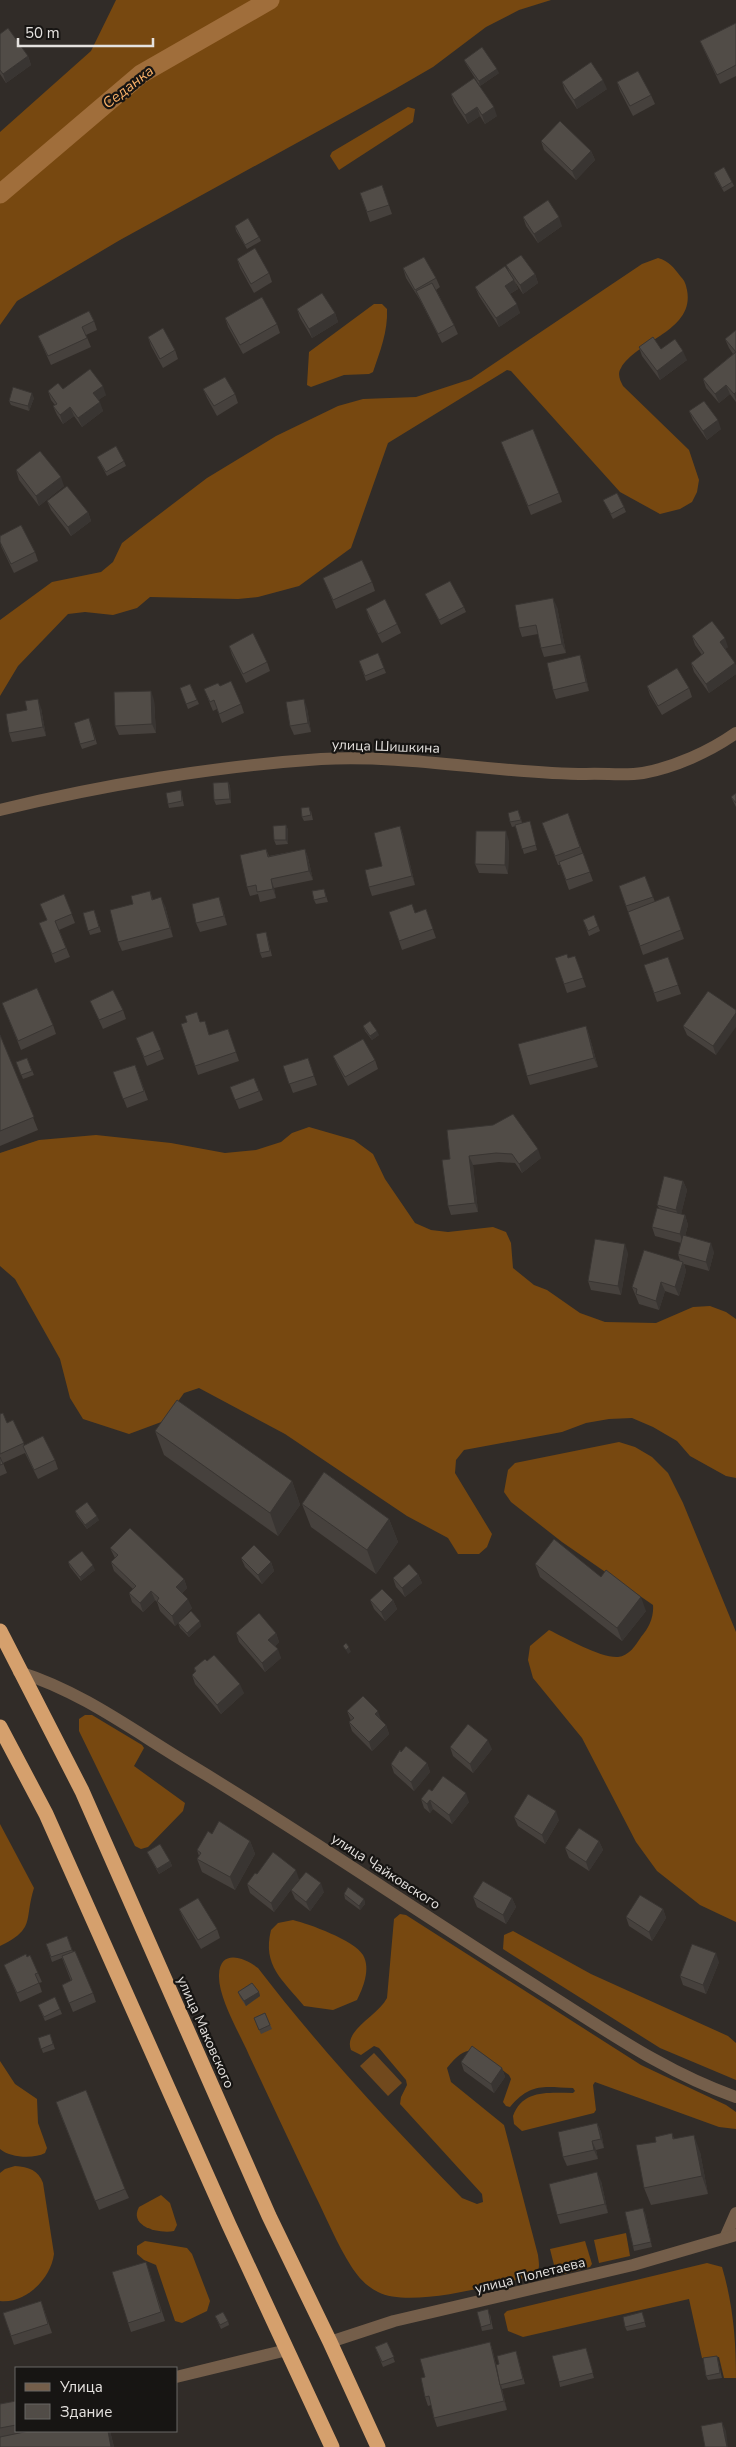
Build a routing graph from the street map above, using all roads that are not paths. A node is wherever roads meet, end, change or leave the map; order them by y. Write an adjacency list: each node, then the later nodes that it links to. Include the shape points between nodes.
1 (736, 733): 2 (street, улица Шишкина, via 692,758 642,773 541,774 425,762 320,759 170,776)
2 (0, 810)
3 (0, 1631): 4 (highway, улица Маковского)
4 (19, 1672): 6 (street, улица Чайковского, via 52,1683 102,1710 243,1796 649,2058); 9 (highway, улица Маковского, via 82,1792 269,2216)
5 (0, 1726): 10 (highway, via 46,1814)
6 (736, 2097)
7 (736, 2214): 8 (street)
8 (731, 2236): 9 (street, улица Полетаева, via 633,2265 394,2321)
9 (330, 2342): 13 (highway, улица Маковского)
10 (287, 2350): 11 (street); 12 (highway)
11 (178, 2377)
12 (332, 2447)
13 (378, 2447)

